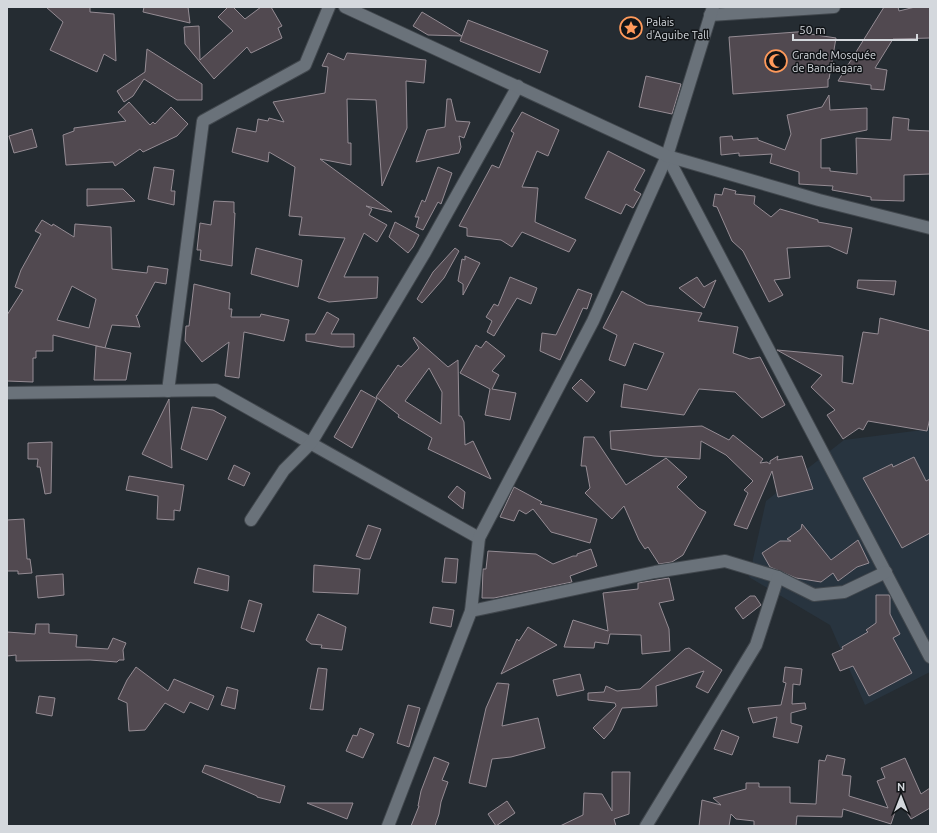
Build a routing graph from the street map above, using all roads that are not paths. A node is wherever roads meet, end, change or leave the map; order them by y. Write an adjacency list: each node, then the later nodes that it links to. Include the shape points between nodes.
1 (329, 7): 8 (street, via 305,65 203,120)
2 (345, 7): 5 (street)
3 (834, 7): 4 (street)
4 (712, 11): 6 (street)
5 (518, 86): 6 (street); 10 (street, via 424,254)
6 (667, 156): 7 (street, via 819,200); 12 (street, via 593,321); 13 (street)
7 (930, 228)
8 (168, 390): 9 (street); 10 (street, via 216,390)
9 (7, 393)
10 (310, 443): 11 (street, via 284,470); 12 (street)
11 (251, 520)
12 (479, 538): 15 (street)
13 (886, 572): 14 (street, via 844,592 814,595); 16 (street)
14 (778, 577): 15 (street, via 725,561 654,572); 18 (street, via 756,645)
15 (471, 611): 17 (street)
16 (930, 657)
17 (388, 826)
18 (646, 826)

